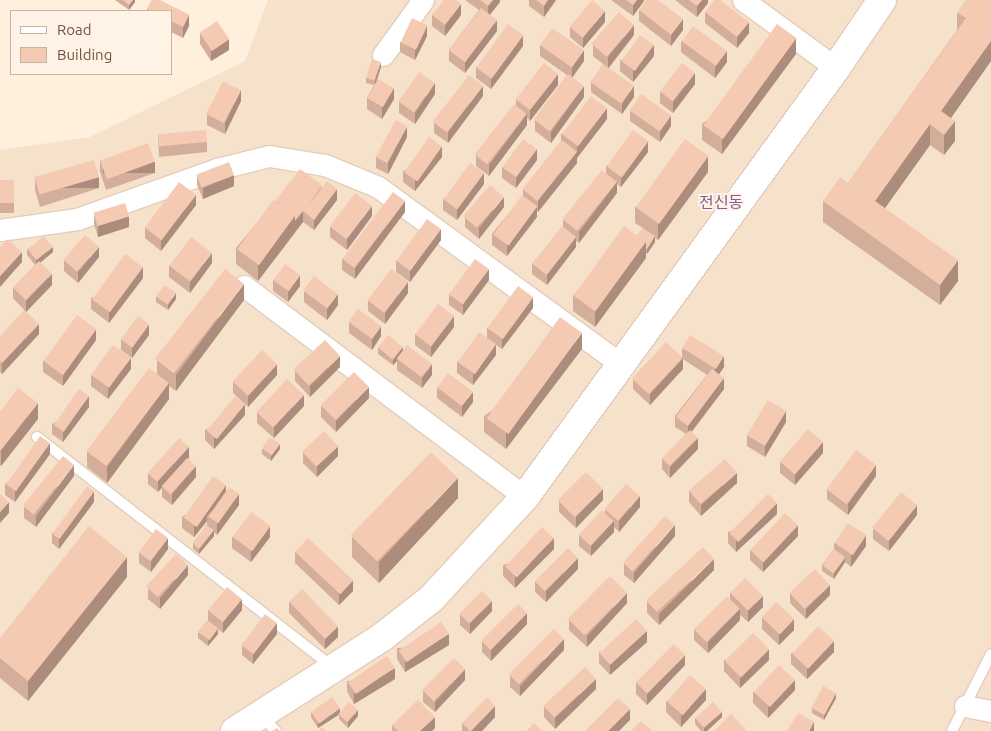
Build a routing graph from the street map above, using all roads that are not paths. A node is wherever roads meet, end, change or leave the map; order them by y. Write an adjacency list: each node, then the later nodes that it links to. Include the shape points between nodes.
1 (423, 0): 4 (street)
2 (743, 0): 5 (street)
3 (882, 0): 5 (main road)
4 (383, 55)
5 (836, 68): 8 (main road)
6 (0, 230): 8 (street, via 77,220 216,169 269,156 325,165 378,187)
7 (244, 286): 10 (street)
8 (622, 365): 10 (main road)
9 (37, 437): 12 (lane)
10 (525, 497): 12 (main road, via 432,598 381,638)
11 (991, 654): 13 (lane)
12 (334, 668): 15 (main road)
13 (965, 706): 14 (street); 17 (lane)
14 (991, 711)
15 (268, 723): 16 (main road)
16 (236, 731)
17 (952, 731)

